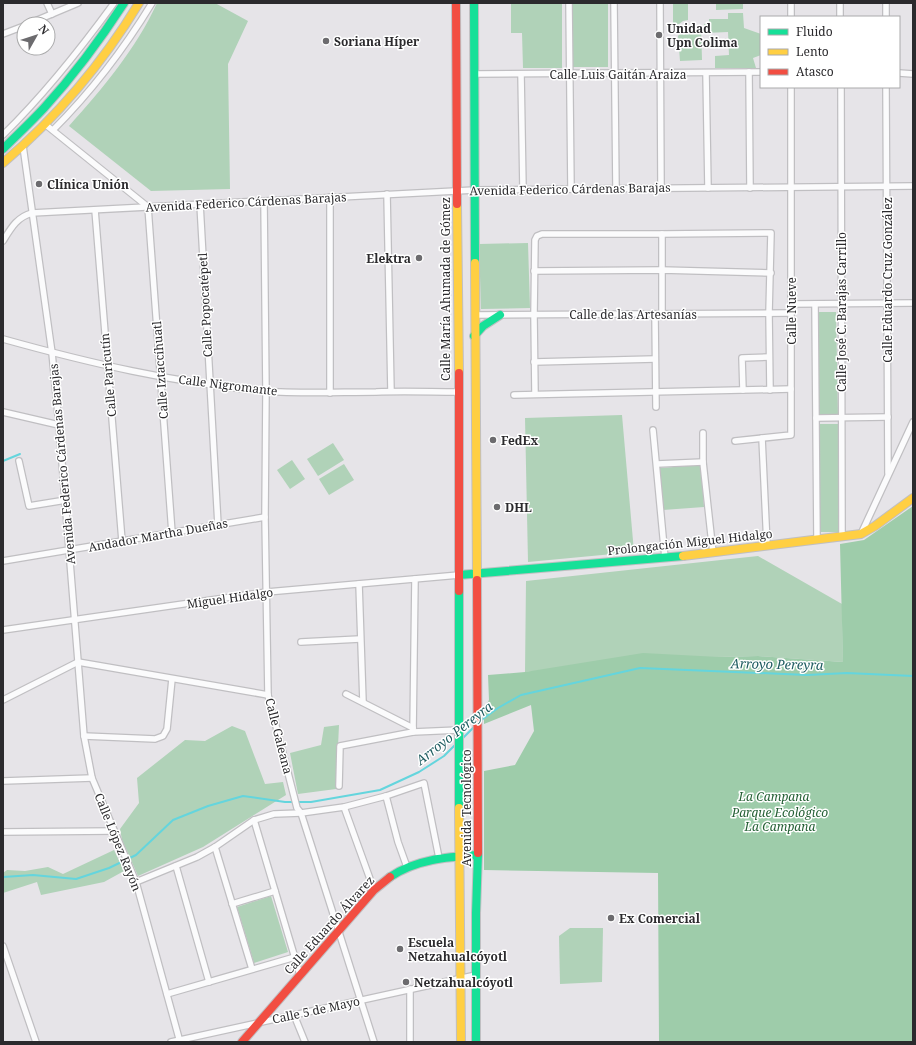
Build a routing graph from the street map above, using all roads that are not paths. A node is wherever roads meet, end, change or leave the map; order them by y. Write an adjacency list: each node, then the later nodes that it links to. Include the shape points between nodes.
1 (47, 3): 15 (street)
2 (78, 3): 15 (street)
3 (114, 3): 37 (street, via 67,66 37,101)
4 (124, 3): 39 (main road, via 81,64 44,108)
5 (139, 3): 35 (main road, via 100,60 66,104)
6 (152, 3): 36 (street, via 103,74)
7 (456, 3): 51 (main road, Calle María Ahumada de Gómez)
8 (474, 3): 27 (main road)
9 (569, 3): 29 (street)
10 (614, 3): 24 (street)
11 (660, 3): 30 (street)
12 (791, 3): 17 (street)
13 (840, 3): 18 (street)
14 (886, 3): 19 (street)
15 (52, 14): 16 (street)
16 (47, 16)
17 (791, 16)
18 (840, 16)
19 (886, 16)
20 (16, 29): 21 (street)
21 (3, 34)
22 (749, 72): 23 (street, Calle Luis Gaitán Araiza); 25 (street, Calle Luis Gaitán Araiza); 48 (street)
23 (760, 72)
24 (615, 73): 29 (street, Calle Luis Gaitán Araiza); 30 (street, Calle Luis Gaitán Araiza); 45 (street)
25 (706, 73): 30 (street, Calle Luis Gaitán Araiza); 47 (street)
26 (900, 73): 31 (street)
27 (474, 74): 28 (street, Calle Luis Gaitán Araiza); 52 (main road)
28 (521, 74): 29 (street, Calle Luis Gaitán Araiza); 49 (street)
29 (570, 74): 50 (street)
30 (660, 74): 46 (street)
31 (913, 74)
32 (791, 88): 43 (street, Calle Nueve)
33 (841, 88): 44 (street, Calle José C. Barajas Carrillo)
34 (886, 88): 41 (street, Calle Eduardo Cruz González)
35 (46, 124): 36 (street); 38 (main road)
36 (53, 130): 57 (street)
37 (4, 133)
38 (24, 146): 40 (main road); 59 (street)
39 (3, 149)
40 (3, 163)
41 (887, 186): 42 (street, Avenida Federico Cárdenas Barajas); 44 (street, Avenida Federico Cárdenas Barajas); 68 (street, Calle Eduardo Cruz González)
42 (913, 186)
43 (791, 187): 44 (street, Avenida Federico Cárdenas Barajas); 48 (street, Avenida Federico Cárdenas Barajas); 65 (street, Calle Nueve)
44 (841, 187): 67 (street, Calle José C. Barajas Carrillo)
45 (616, 188): 46 (street, Avenida Federico Cárdenas Barajas); 50 (street, Avenida Federico Cárdenas Barajas)
46 (661, 188): 47 (street, Avenida Federico Cárdenas Barajas)
47 (708, 188): 48 (street, Avenida Federico Cárdenas Barajas)
48 (750, 188)
49 (523, 189): 50 (street, Avenida Federico Cárdenas Barajas); 52 (street, Avenida Federico Cárdenas Barajas)
50 (571, 189)
51 (456, 190): 52 (street, Avenida Federico Cárdenas Barajas); 53 (street, Avenida Federico Cárdenas Barajas); 91 (main road, Calle María Ahumada de Gómez)
52 (475, 190): 74 (main road)
53 (387, 194): 54 (street, Avenida Federico Cárdenas Barajas); 90 (street)
54 (330, 197): 55 (street, Avenida Federico Cárdenas Barajas); 92 (street)
55 (264, 201): 56 (street, Avenida Federico Cárdenas Barajas); 89 (street, Calle Galeana)
56 (200, 204): 57 (street, Avenida Federico Cárdenas Barajas); 85 (street, Calle Popocatépetl)
57 (148, 207): 58 (street, Avenida Federico Cárdenas Barajas); 84 (street, Calle Iztaccíhuatl)
58 (95, 210): 59 (street, Avenida Federico Cárdenas Barajas); 83 (street, Calle Paricutín)
59 (32, 213): 61 (street, via 17,220); 79 (street, Avenida Federico Cárdenas Barajas)
60 (662, 234): 62 (street); 63 (street, via 542,234 535,240); 64 (street, via 771,233)
61 (4, 238)
62 (662, 270): 63 (street); 64 (street); 72 (street)
63 (534, 271): 76 (street)
64 (771, 273): 73 (street)
65 (791, 304): 66 (street); 70 (street, Calle Nueve)
66 (815, 304): 67 (street); 101 (street)
67 (841, 304): 68 (street); 102 (street, Calle José C. Barajas Carrillo)
68 (888, 304): 69 (street); 100 (street, Calle Eduardo Cruz González)
69 (913, 304)
70 (791, 313): 73 (street, Calle de las Artesanías); 86 (street, Calle Nueve)
71 (655, 314): 72 (street, Calle de las Artesanías); 76 (street, Calle de las Artesanías); 81 (street)
72 (662, 314): 73 (street, Calle de las Artesanías)
73 (769, 314): 80 (street)
74 (475, 315): 75 (street, Calle de las Artesanías); 77 (main road)
75 (500, 315): 76 (street, Calle de las Artesanías); 77 (main road, via 485,324)
76 (534, 315): 82 (street)
77 (474, 336): 96 (main road)
78 (3, 339): 79 (street, Calle Nigromante)
79 (52, 353): 83 (street, Calle Nigromante); 104 (street, Avenida Federico Cárdenas Barajas)
80 (769, 357): 87 (street, via 742,358); 88 (street)
81 (655, 359): 82 (street); 93 (street)
82 (534, 362): 94 (street)
83 (108, 367): 84 (street, Calle Nigromante); 121 (street, Calle Paricutín)
84 (161, 376): 85 (street, Calle Nigromante); 117 (street, Calle Iztaccíhuatl)
85 (210, 385): 89 (street, Calle Nigromante); 116 (street, Calle Popocatépetl)
86 (791, 389): 88 (street); 107 (street, Calle Nueve, via 791,435)
87 (743, 390): 88 (street); 93 (street)
88 (770, 390)
89 (266, 391): 92 (street, Calle Nigromante); 115 (street, Calle Galeana)
90 (391, 391): 91 (street, Calle Nigromante); 92 (street, Calle Nigromante)
91 (458, 392): 98 (main road, Calle María Ahumada de Gómez)
92 (330, 393)
93 (656, 393): 94 (street); 97 (street)
94 (535, 394): 95 (street)
95 (514, 395)
96 (476, 406): 98 (main road); 127 (main road)
97 (656, 406)
98 (459, 408): 128 (main road, Calle María Ahumada de Gómez)
99 (3, 412): 104 (street)
100 (888, 417): 102 (street); 112 (street, Calle Eduardo Cruz González)
101 (816, 418): 102 (street); 120 (street)
102 (842, 418): 119 (street, Calle José C. Barajas Carrillo)
103 (913, 422): 112 (street)
104 (60, 425): 114 (street, Avenida Federico Cárdenas Barajas)
105 (653, 430): 111 (street)
106 (703, 433): 110 (street)
107 (762, 438): 108 (street); 122 (street)
108 (735, 441)
109 (19, 461): 114 (street, via 29,506)
110 (704, 462): 111 (street); 124 (street)
111 (657, 464): 125 (street)
112 (888, 473): 118 (street)
113 (913, 498): 118 (main road, Prolongación Miguel Hidalgo)
114 (66, 500): 123 (street, Avenida Federico Cárdenas Barajas)
115 (265, 517): 116 (street, Andador Martha Dueñas); 131 (street, Calle Galeana)
116 (218, 525): 117 (street, Andador Martha Dueñas)
117 (172, 532): 121 (street, Andador Martha Dueñas)
118 (861, 534): 119 (main road, Prolongación Miguel Hidalgo)
119 (842, 537): 120 (main road, Prolongación Miguel Hidalgo)
120 (817, 540): 122 (main road, Prolongación Miguel Hidalgo)
121 (122, 541): 123 (street, Andador Martha Dueñas)
122 (767, 546): 124 (main road, Prolongación Miguel Hidalgo)
123 (70, 550): 126 (street, Andador Martha Dueñas); 132 (street, Avenida Federico Cárdenas Barajas)
124 (713, 552): 125 (main road, Prolongación Miguel Hidalgo)
125 (665, 558): 127 (main road, Prolongación Miguel Hidalgo)
126 (3, 561)
127 (477, 574): 128 (main road, Prolongación Miguel Hidalgo); 155 (main road, Avenida Tecnológico)
128 (459, 575): 129 (street, Miguel Hidalgo); 143 (main road, Avenida Tecnológico)
129 (415, 579): 130 (street, Miguel Hidalgo); 142 (street)
130 (359, 584): 131 (street, Miguel Hidalgo); 134 (street)
131 (267, 592): 132 (street, Miguel Hidalgo); 139 (street, Calle Galeana)
132 (74, 620): 133 (street, Miguel Hidalgo); 136 (street, Avenida Federico Cárdenas Barajas)
133 (3, 630)
134 (360, 639): 135 (street); 141 (street)
135 (300, 642)
136 (78, 662): 137 (street); 140 (street); 144 (street, Calle López Rayón)
137 (172, 679): 139 (street); 144 (street, via 167,729 163,736 155,739)
138 (346, 694): 141 (street)
139 (268, 695): 150 (street, Calle Galeana)
140 (3, 700)
141 (363, 702): 142 (street)
142 (413, 730): 143 (street); 147 (street, via 340,746)
143 (459, 732): 156 (main road, Avenida Tecnológico)
144 (84, 736): 145 (street, Calle López Rayón)
145 (92, 778): 146 (street); 152 (street, Calle López Rayón)
146 (3, 781)
147 (339, 786)
148 (386, 796): 149 (street); 157 (street, via 424,783); 159 (street)
149 (344, 807): 150 (street); 161 (street)
150 (299, 811): 151 (street); 164 (street, Calle Galeana)
151 (254, 820): 154 (street); 162 (street)
152 (114, 831): 153 (street); 160 (street, Calle López Rayón)
153 (3, 832)
154 (216, 847): 158 (street); 163 (street)
155 (478, 855): 156 (main road, Calle Eduardo Álvarez); 169 (main road, Avenida Tecnológico)
156 (459, 856): 157 (main road, Calle Eduardo Álvarez); 170 (main road, Avenida Tecnológico)
157 (439, 858): 159 (main road, Calle Eduardo Álvarez)
158 (176, 866): 160 (street); 171 (street)
159 (407, 867): 161 (main road, Calle Eduardo Álvarez, via 389,877)
160 (136, 882): 173 (street, Calle López Rayón)
161 (374, 890): 164 (main road, Calle Eduardo Álvarez)
162 (275, 891): 163 (street); 166 (street)
163 (232, 904): 167 (street)
164 (338, 931): 168 (main road, Calle Eduardo Álvarez); 174 (street, Calle Galeana)
165 (3, 946): 178 (street)
166 (295, 957): 167 (street); 168 (street)
167 (252, 969): 171 (street)
168 (300, 975): 176 (main road, Calle Eduardo Álvarez)
169 (476, 975): 170 (street, Calle 5 de Mayo); 185 (main road, Avenida Tecnológico)
170 (461, 978): 172 (street, Calle 5 de Mayo); 184 (main road, Avenida Tecnológico)
171 (209, 982): 173 (street)
172 (410, 989): 174 (street, Calle 5 de Mayo); 183 (street)
173 (167, 994): 177 (street, Calle López Rayón)
174 (361, 1000): 175 (street, Calle 5 de Mayo); 182 (street, Calle Galeana)
175 (294, 1015): 176 (street, Calle 5 de Mayo); 181 (street)
176 (260, 1022): 177 (street, Calle 5 de Mayo); 180 (main road, Calle Eduardo Álvarez)
177 (180, 1041): 179 (street, Calle 5 de Mayo)
178 (36, 1042)
179 (171, 1042)
180 (242, 1042)
181 (305, 1042)
182 (374, 1042)
183 (410, 1042)
184 (461, 1042)
185 (476, 1042)

